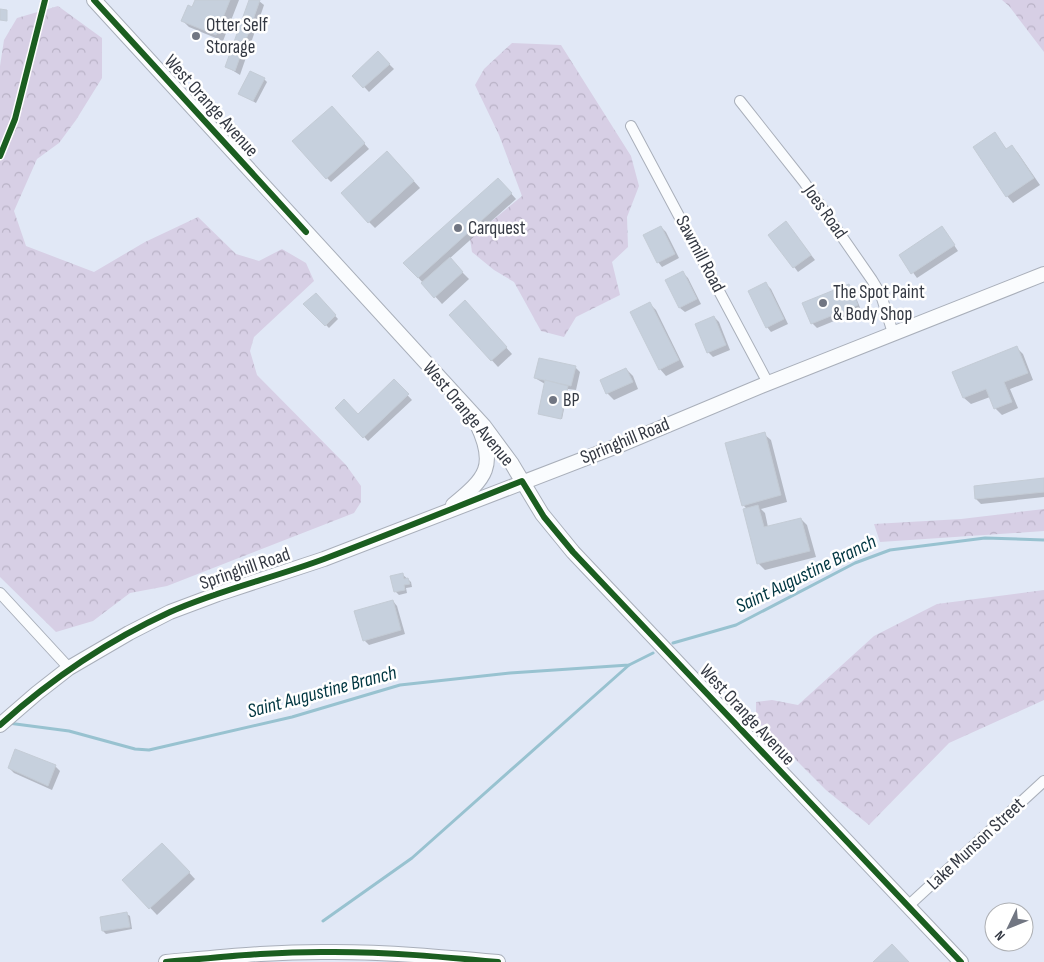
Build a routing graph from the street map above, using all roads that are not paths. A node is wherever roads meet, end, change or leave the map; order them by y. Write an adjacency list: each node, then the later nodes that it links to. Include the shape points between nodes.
1 (94, 0): 7 (main road, West Orange Avenue)
2 (740, 101): 5 (street, Joes Road, via 804,182 872,280)
3 (631, 126): 6 (street, Sawmill Road)
4 (1044, 274): 5 (main road, Springhill Road)
5 (893, 333): 6 (main road, Springhill Road)
6 (768, 383): 8 (main road, Springhill Road, via 620,445)
7 (468, 408): 8 (main road, West Orange Avenue, via 498,443); 9 (main road, via 484,443 486,471)
8 (522, 481): 9 (main road, Springhill Road); 14 (main road, West Orange Avenue, via 558,534)
9 (444, 512): 11 (main road, Springhill Road, via 324,559 170,612)
10 (0, 594): 11 (street)
11 (69, 668): 12 (main road, Springhill Road)
12 (0, 725)
13 (1044, 781): 14 (street, Lake Munson Street)
14 (908, 906): 18 (main road, West Orange Avenue)
15 (282, 958): 16 (main road); 17 (main road, via 386,953)
16 (166, 962)
17 (498, 962)
18 (961, 962)

